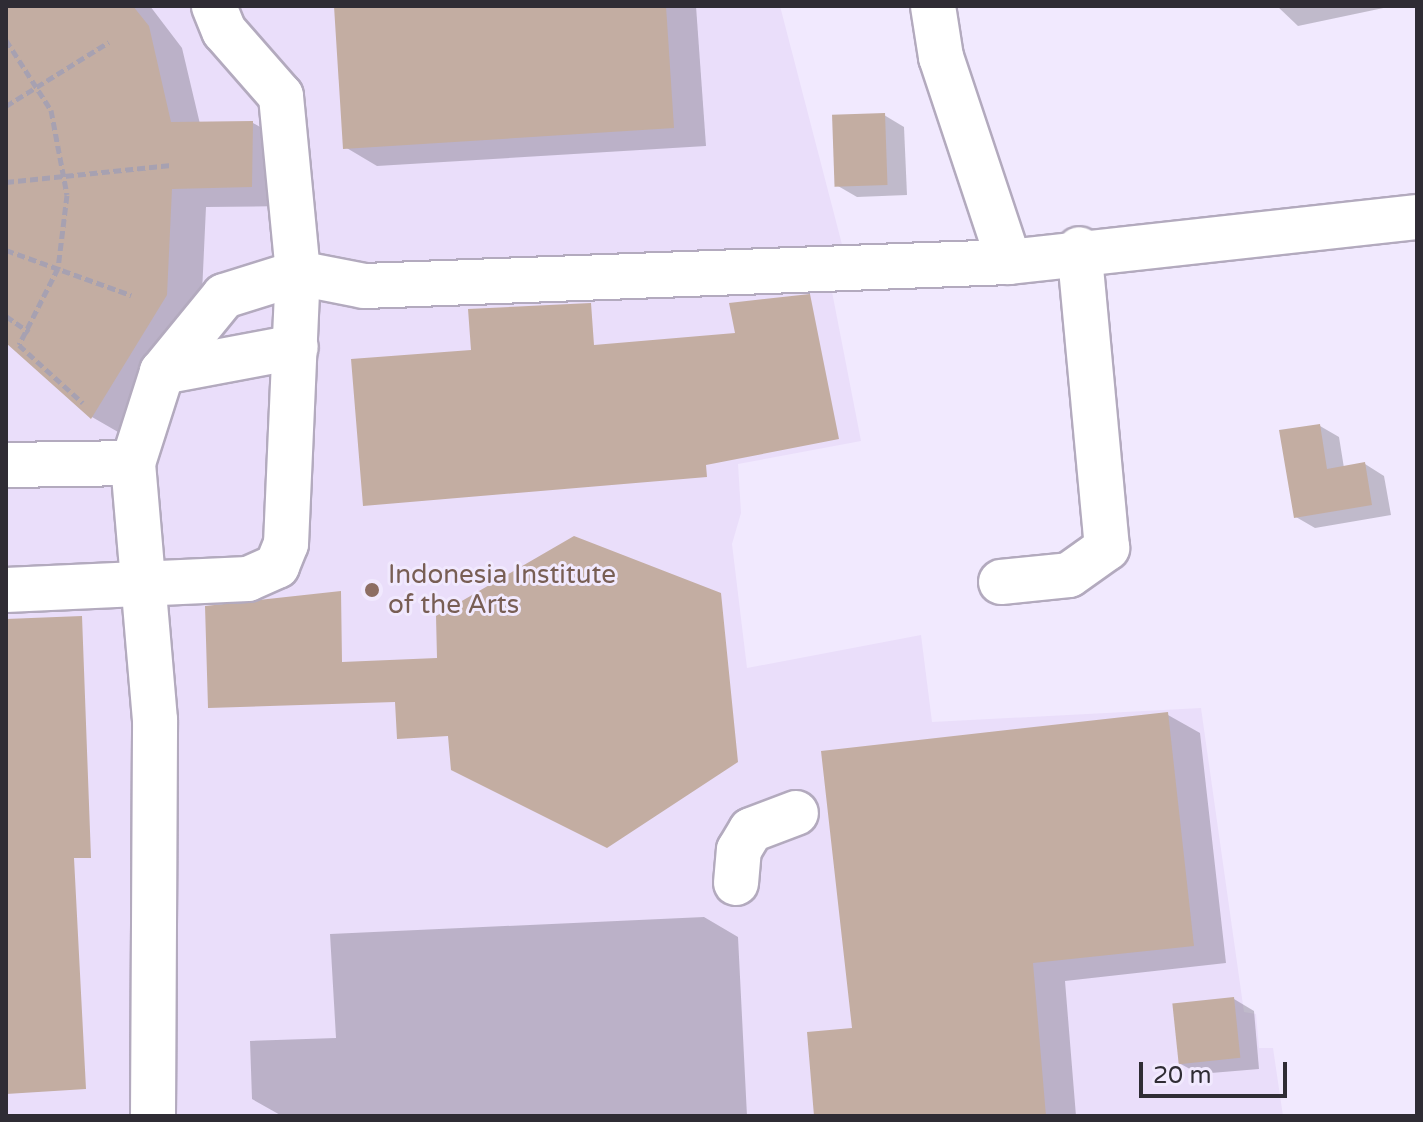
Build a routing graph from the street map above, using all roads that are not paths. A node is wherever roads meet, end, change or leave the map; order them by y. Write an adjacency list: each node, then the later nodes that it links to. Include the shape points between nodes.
1 (214, 6): 6 (lane, via 224,31 281,96)
2 (933, 6): 5 (lane, via 941,57)
3 (1417, 217): 4 (lane)
4 (1079, 249): 5 (lane); 12 (lane, via 1107,548 1069,575)
5 (1009, 262): 6 (lane, via 364,286)
6 (298, 273): 7 (lane); 8 (lane, via 224,296)
7 (296, 347): 8 (lane); 11 (lane, via 286,544 277,566 248,579)
8 (162, 372): 9 (lane)
9 (133, 463): 10 (lane); 11 (lane)
10 (6, 465)
11 (145, 581): 13 (lane); 16 (lane, via 155,720)
12 (1001, 582)
13 (6, 590)
14 (796, 813): 15 (lane, via 751,830 739,850)
15 (736, 883)
16 (153, 1116)

